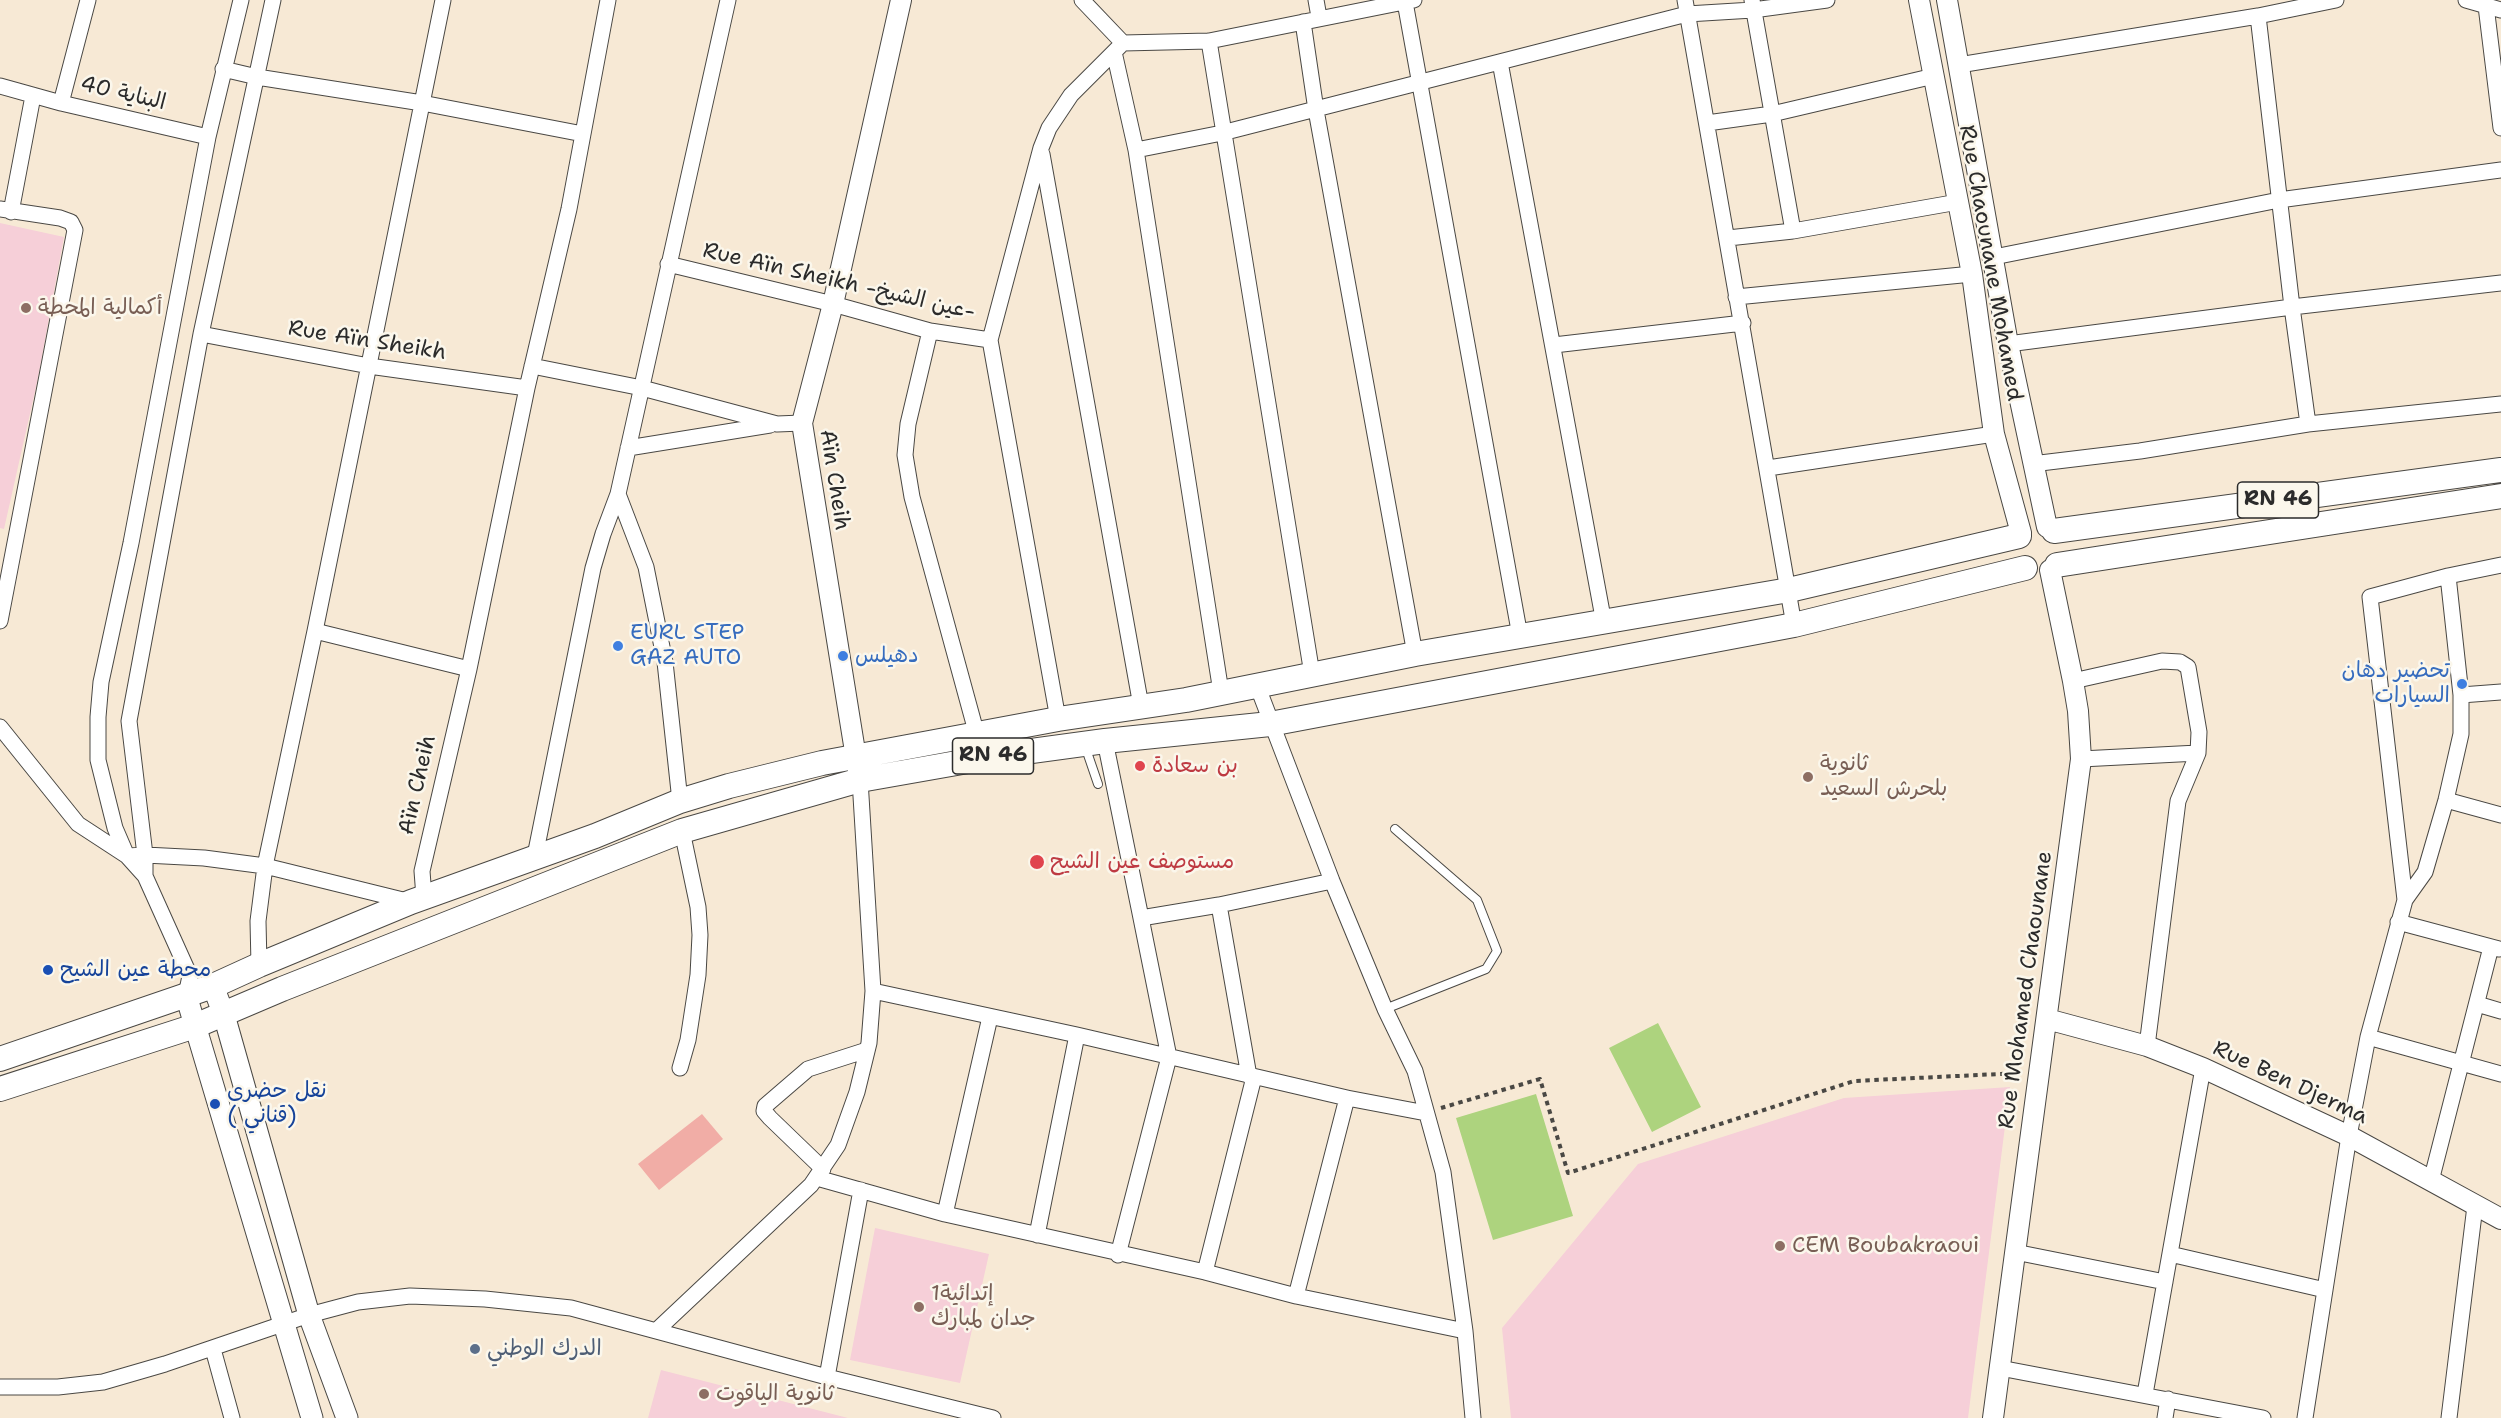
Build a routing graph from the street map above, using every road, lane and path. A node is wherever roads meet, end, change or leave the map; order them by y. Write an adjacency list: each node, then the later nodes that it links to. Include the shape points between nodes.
1 (88, 0): 32 (street, البناية 40)
2 (241, 0): 26 (street)
3 (273, 0): 28 (street)
4 (443, 0): 33 (street)
5 (608, 0): 38 (street, Aïn Cheih)
6 (728, 0): 50 (street)
7 (899, 0): 54 (street)
8 (1082, 0): 23 (street)
9 (1316, 0): 20 (street)
10 (1827, 0): 16 (street)
11 (1919, 0): 27 (street, Rue Chaounane Mohamed)
12 (1947, 0): 25 (street, Rue Chaounane Mohamed)
13 (2336, 0): 19 (street)
14 (2466, 0): 18 (street)
15 (1409, 1): 20 (street); 29 (street)
16 (1753, 5): 17 (street); 35 (street)
17 (1686, 7): 24 (street); 36 (street)
18 (2494, 8): 37 (street)
19 (2258, 16): 25 (street); 44 (street)
20 (1319, 17): 21 (street)
21 (1303, 22): 22 (street); 34 (street)
22 (1209, 41): 23 (street); 39 (street)
23 (1118, 47): 41 (street, Rue Aïn Sheikh -عين الشيخ-, via 1071,95); 42 (street)
24 (1500, 62): 29 (street); 61 (street)
25 (1959, 64): 49 (street, Rue Chaounane Mohamed)
26 (223, 69): 28 (street); 40 (street)
27 (1934, 76): 35 (street); 45 (street, Rue Chaounane Mohamed)
28 (256, 77): 33 (street); 58 (street)
29 (1418, 83): 34 (street); 88 (street)
30 (0, 86): 31 (street)
31 (33, 96): 32 (street); 46 (street)
32 (61, 103): 40 (street, البناية 40)
33 (422, 103): 38 (street); 62 (street)
34 (1316, 110): 39 (street); 89 (street)
35 (1772, 114): 36 (street); 47 (street)
36 (1707, 123): 48 (street)
37 (2501, 128)
38 (583, 134): 63 (street, Aïn Cheih)
39 (1222, 134): 42 (street); 91 (street)
40 (208, 137): 113 (street, via 101,682 99,760 109,809)
41 (1041, 148): 59 (street, Rue Aïn Sheikh -عين الشيخ-); 97 (street)
42 (1136, 150): 94 (street)
43 (2501, 170): 44 (street)
44 (2279, 200): 49 (street); 55 (street)
45 (1958, 202): 47 (street); 51 (street, Rue Chaounane Mohamed)
46 (6, 210): 84 (street, via 60,218 71,222 75,230)
47 (1793, 231): 48 (street)
48 (1728, 238): 53 (street)
49 (1994, 256): 60 (street, Rue Chaounane Mohamed)
50 (668, 264): 54 (street, Rue Aïn Sheikh -عين الشيخ-); 65 (street)
51 (1972, 274): 53 (street); 70 (street, Rue Chaounane Mohamed)
52 (2501, 283): 55 (street)
53 (1736, 297): 56 (street)
54 (833, 304): 57 (street, Rue Aïn Sheikh -عين الشيخ-); 67 (street)
55 (2292, 307): 60 (street); 69 (street)
56 (1743, 323): 61 (street); 73 (street)
57 (930, 331): 59 (street, Rue Aïn Sheikh -عين الشيخ-); 101 (street, via 908,423 905,455 912,497)
58 (201, 334): 62 (street, Rue Aïn Sheikh); 112 (street, via 129,721)
59 (990, 340): 98 (street)
60 (2008, 344): 72 (street, Rue Chaounane Mohamed)
61 (1554, 345): 85 (street)
62 (369, 366): 64 (street, Rue Aïn Sheikh); 87 (street)
63 (532, 366): 64 (street, Aïn Cheih); 65 (street, Aïn Cheih)
64 (527, 388): 90 (street, Aïn Cheih)
65 (642, 388): 68 (street, Aïn Cheih); 71 (street)
66 (2501, 404): 69 (street)
67 (802, 423): 68 (street, Aïn Cheih); 105 (street, Aïn Cheih)
68 (777, 424): 71 (street)
69 (2308, 424): 72 (street)
70 (1994, 435): 73 (street); 78 (street, Rue Chaounane Mohamed)
71 (628, 448): 75 (street)
72 (2032, 464): 77 (street, Rue Chaounane Mohamed)
73 (1768, 468): 83 (street)
74 (2501, 470): 77 (main road, RN 46)
75 (618, 494): 108 (street, via 645,567 663,651); 114 (street, via 593,568)
76 (2501, 496): 80 (main road, RN 46)
77 (2051, 529): 78 (main road, via 2033,526); 80 (main road, via 2063,547)
78 (2020, 534): 81 (main road, via 2016,557); 83 (main road, RN 46)
79 (2501, 565): 82 (street)
80 (2053, 567): 81 (main road, via 2037,573); 92 (street, Rue Mohamed Chaounane)
81 (2025, 568): 86 (main road, RN 46)
82 (2448, 576): 96 (street); 119 (street, via 2370,597)
83 (1790, 590): 85 (main road, RN 46); 86 (street)
84 (0, 621)
85 (1604, 623): 88 (main road, RN 46)
86 (1794, 625): 99 (main road, RN 46)
87 (315, 632): 90 (street); 115 (street)
88 (1520, 636): 89 (main road, RN 46)
89 (1415, 654): 91 (main road, RN 46)
90 (469, 669): 118 (street, Aïn Cheih)
91 (1312, 674): 93 (main road, RN 46)
92 (2073, 681): 103 (street, via 2162,661 2180,662 2188,667 2199,732); 104 (street, Rue Mohamed Chaounane)
93 (1257, 685): 94 (main road, RN 46); 99 (street)
94 (1221, 692): 97 (main road, RN 46)
95 (2501, 692): 96 (street)
96 (2461, 695): 107 (street, via 2461,734)
97 (1141, 706): 98 (main road, RN 46)
98 (1058, 719): 101 (main road, RN 46)
99 (1270, 724): 102 (main road, RN 46); 117 (street)
100 (0, 727): 113 (street, via 78,824)
101 (977, 735): 105 (main road, RN 46)
102 (1095, 743): 105 (main road, RN 46); 106 (lane); 121 (street)
103 (2198, 753): 104 (street); 137 (street, via 2178,801)
104 (2081, 759): 133 (street, Rue Mohamed Chaounane)
105 (857, 769): 108 (main road, RN 46, via 729,786); 111 (main road, RN 46); 127 (street)
106 (1098, 784)
107 (2446, 800): 109 (street); 119 (street, via 2425,872)
108 (680, 801): 114 (main road, RN 46)
109 (2501, 815)
110 (1395, 829): 129 (lane, via 1477,900 1497,951 1486,969)
111 (682, 831): 131 (main road, RN 46, via 282,988); 142 (street, via 700,935 688,1040)
112 (145, 855): 113 (street); 115 (street); 116 (street)
113 (127, 856): 116 (street)
114 (535, 856): 118 (main road, RN 46)
115 (265, 866): 118 (street); 124 (street, via 258,921)
116 (145, 876): 125 (street)
117 (1332, 881): 120 (street); 129 (street)
118 (418, 900): 124 (main road, RN 46)
119 (2405, 900): 122 (street)
120 (1220, 905): 121 (street); 146 (street)
121 (1141, 918): 139 (street)
122 (2398, 922): 123 (street); 136 (street)
123 (2496, 949): 128 (street)
124 (259, 965): 126 (main road, RN 46)
125 (188, 986): 126 (main road, RN 46); 134 (main road); 140 (main road, RN 46)
126 (213, 986): 131 (main road)
127 (873, 991): 132 (street); 138 (street)
128 (2477, 1005): 130 (street); 141 (street)
129 (1385, 1009): 149 (street, via 1415,1071)
130 (2501, 1011)
131 (224, 1015): 134 (main road, RN 46); 165 (main road)
132 (990, 1017): 135 (street); 155 (street)
133 (2047, 1019): 137 (street, Rue Ben Djerma); 144 (street, Rue Mohamed Chaounane)
134 (195, 1026): 147 (main road, RN 46); 166 (main road)
135 (1077, 1035): 139 (street); 157 (street)
136 (2368, 1037): 141 (street); 150 (street)
137 (2146, 1046): 143 (street, Rue Ben Djerma)
138 (867, 1050): 151 (street, via 838,1145); 151 (street, via 808,1069 765,1106 764,1111)
139 (1169, 1057): 146 (street); 160 (street)
140 (0, 1059)
141 (2461, 1064): 145 (street); 152 (street)
142 (680, 1068)
143 (2203, 1068): 150 (street, Rue Ben Djerma); 159 (street)
144 (2039, 1071): 149 (path, via 1854,1081 1568,1173 1540,1079); 158 (street, Rue Mohamed Chaounane)
145 (2501, 1074)
146 (1251, 1076): 148 (street); 161 (street)
147 (0, 1089)
148 (1347, 1098): 149 (street); 164 (street)
149 (1426, 1113): 168 (street, via 1443,1172)
150 (2349, 1136): 152 (street, Rue Ben Djerma); 163 (street)
151 (820, 1174): 153 (street); 167 (street)
152 (2431, 1182): 154 (street, Rue Ben Djerma)
153 (861, 1191): 155 (street); 171 (street)
154 (2475, 1206): 156 (street, Rue Ben Djerma); 185 (street)
155 (945, 1214): 157 (street)
156 (2501, 1218)
157 (1037, 1235): 160 (street)
158 (2015, 1252): 162 (street); 170 (street, Rue Mohamed Chaounane)
159 (2170, 1254): 162 (street); 163 (street)
160 (1118, 1255): 161 (street)
161 (1204, 1272): 164 (street)
162 (2165, 1282): 173 (street)
163 (2325, 1290): 184 (street)
164 (1296, 1296): 168 (street)
165 (309, 1315): 166 (street); 167 (street, via 358,1302 421,1296 571,1308); 178 (main road)
166 (284, 1325): 169 (street); 177 (main road)
167 (657, 1330): 171 (street)
168 (1466, 1331): 180 (street)
169 (213, 1349): 172 (street, via 103,1382); 176 (street)
170 (2000, 1368): 173 (street); 181 (street, Rue Mohamed Chaounane)
171 (827, 1377): 179 (street)
172 (0, 1387)
173 (2145, 1394): 174 (street)
174 (2168, 1399): 175 (street); 182 (street)
175 (2228, 1414): 183 (street)
176 (232, 1418)
177 (312, 1418)
178 (347, 1418)
179 (993, 1418)
180 (1473, 1418)
181 (1994, 1418)
182 (2166, 1418)
183 (2263, 1418)
184 (2305, 1418)
185 (2449, 1418)

